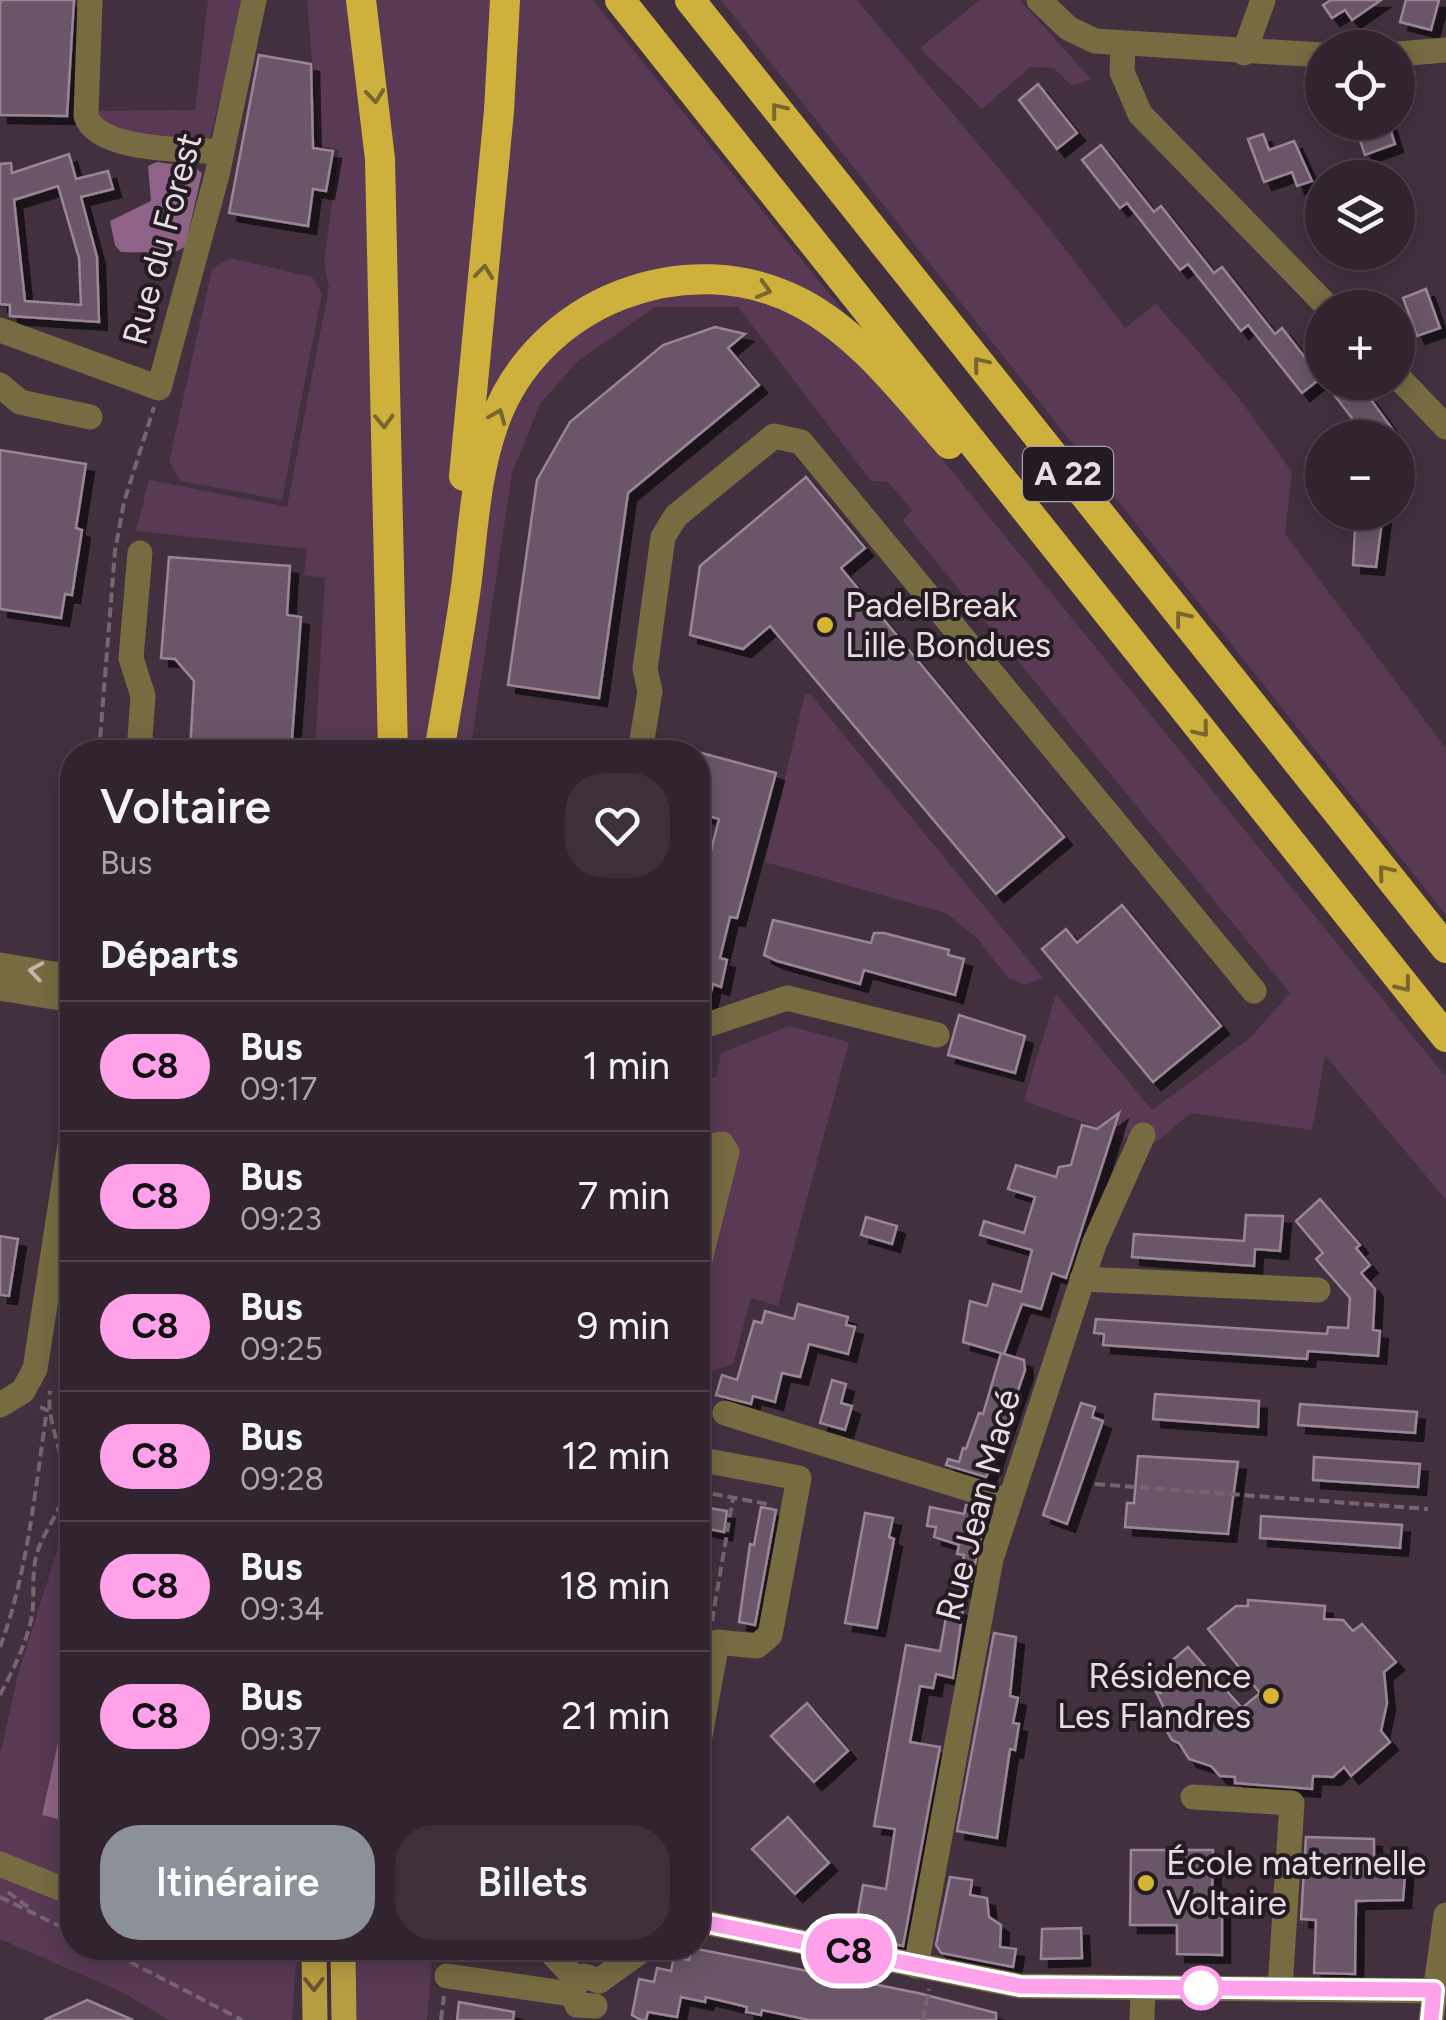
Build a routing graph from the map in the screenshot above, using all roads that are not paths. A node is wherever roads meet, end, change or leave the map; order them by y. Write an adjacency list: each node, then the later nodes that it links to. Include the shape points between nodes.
1 (90, 0): 14 (street, via 86,116 95,132 118,142)
2 (254, 0): 14 (street, Rue du Forest)
3 (361, 0): 24 (highway, one-way to 24, via 381,175)
4 (505, 0): 25 (highway, one-way to 4)
5 (620, 0): 22 (highway, A 22)
6 (690, 0): 28 (highway, A 22, one-way to 6)
7 (1040, 0): 9 (street, via 1081,36)
8 (1263, 0): 11 (street)
9 (1123, 46): 11 (street); 15 (street, via 1122,72 1140,114)
10 (1446, 50): 12 (street)
11 (1244, 53): 13 (street)
12 (1415, 53)
13 (1305, 55)
14 (222, 152): 16 (street, Rue du Forest, via 159,388)
15 (1312, 290)
16 (0, 330)
17 (0, 386): 19 (street, via 20,402)
18 (1415, 395): 20 (street)
19 (90, 417)
20 (1446, 427)
21 (140, 553): 23 (street, via 131,658 143,696)
22 (1076, 572): 26 (highway, one-way to 22, via 484,461 500,408 526,367 566,326 606,300 651,283 709,279 754,286 836,326 910,398 1019,526); 36 (highway, A 22, one-way to 36)
23 (141, 740)
24 (393, 740)
25 (439, 740)
26 (440, 740)
27 (641, 740): 32 (street, via 663,537 676,516 774,436 800,442)
28 (1446, 948)
29 (0, 966): 30 (street, one-way to 29)
30 (60, 974)
31 (0, 988): 33 (street)
32 (1254, 991)
33 (60, 1006)
34 (710, 1024): 35 (street, via 787,998)
35 (937, 1036)
36 (1446, 1037)
37 (1143, 1135): 41 (street, Rue Jean Macé)
38 (710, 1145): 40 (street, via 728,1152)
39 (60, 1209): 43 (street, via 37,1356)
40 (710, 1222)
41 (1082, 1279): 42 (street); 46 (street, Rue Jean Macé)
42 (1318, 1290)
43 (13, 1397)
44 (726, 1413): 46 (street)
45 (710, 1461): 47 (street, via 799,1478 770,1635 753,1647 717,1642)
46 (1008, 1501): 57 (street, Rue Jean Macé, via 991,1559)
47 (710, 1680)
48 (1193, 1798): 59 (street, via 1292,1803)
49 (0, 1864): 50 (street)
50 (60, 1888)
51 (1446, 1914): 61 (street)
52 (710, 1923): 57 (street)
53 (314, 1960): 63 (main road, one-way to 63)
54 (344, 1960): 64 (main road)
55 (558, 1960): 62 (street)
56 (632, 1960): 62 (street)
57 (925, 1968): 60 (street, via 1020,1986)
58 (447, 1976): 62 (street)
59 (1280, 1989): 60 (street); 61 (street)
60 (1142, 1990): 65 (street)
61 (1440, 1990): 66 (street)
62 (591, 1996)
63 (315, 2020)
64 (344, 2020)
65 (1142, 2020)
66 (1431, 2020)

